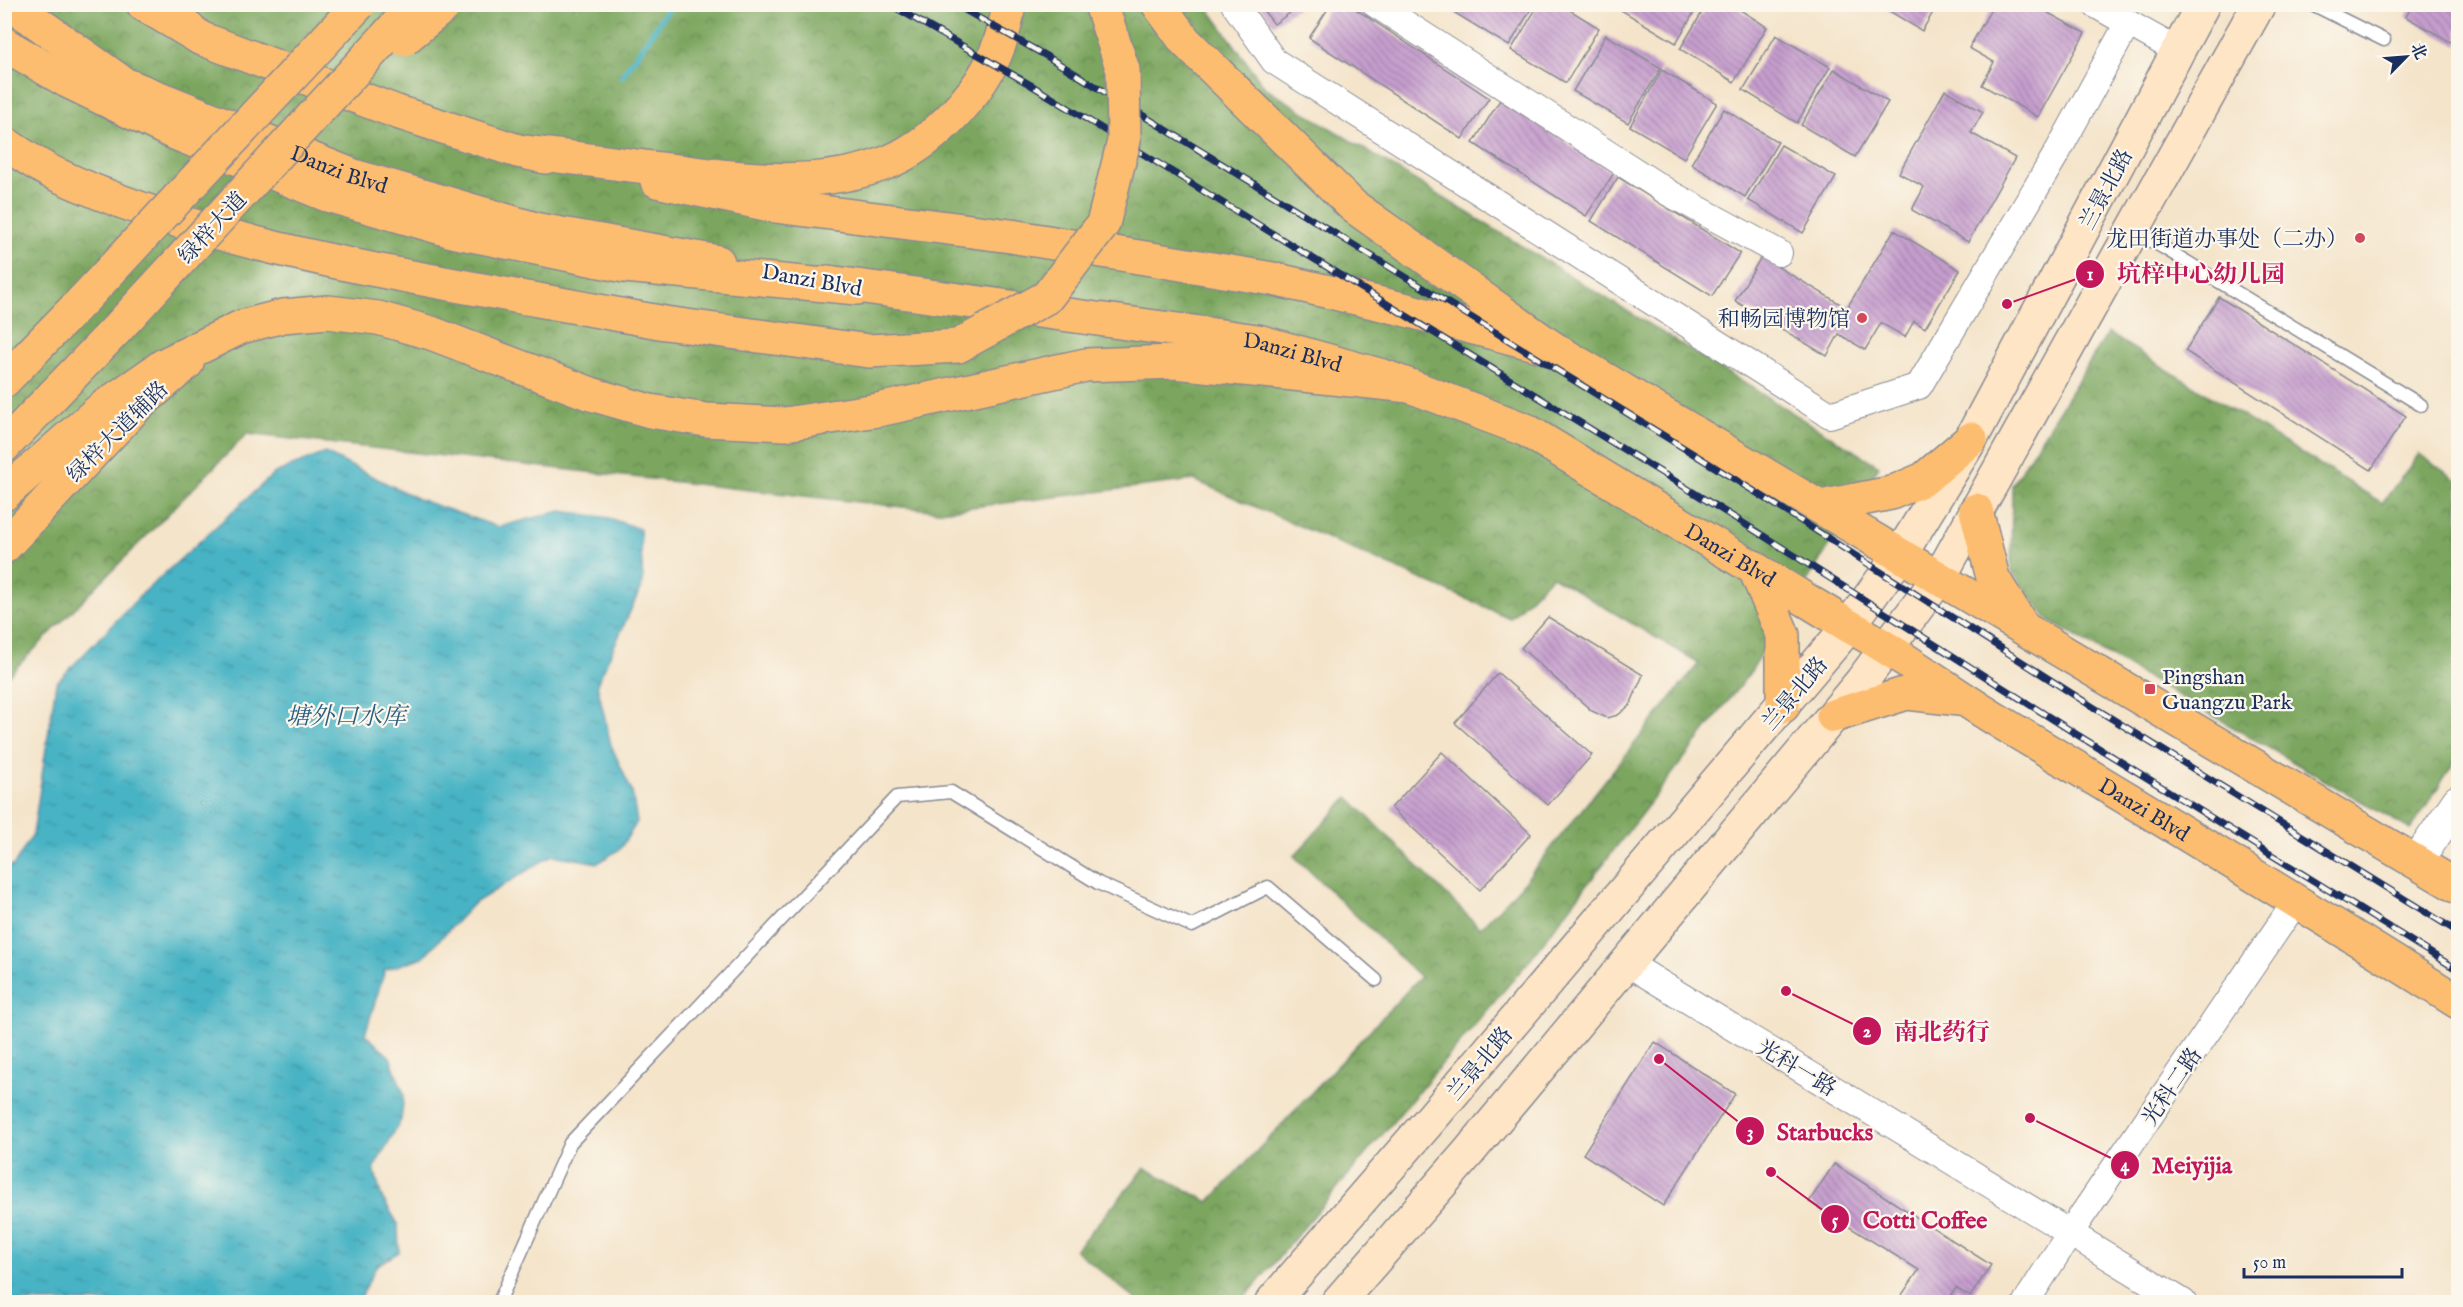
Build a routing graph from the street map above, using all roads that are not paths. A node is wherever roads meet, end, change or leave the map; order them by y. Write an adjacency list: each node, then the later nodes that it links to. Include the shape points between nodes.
1 (12, 4): 26 (main road, Danzi Blvd, via 124,84 354,176 539,230)
2 (143, 4): 18 (main road)
3 (160, 4): 18 (main road)
4 (349, 4): 17 (main road, bridge)
5 (359, 4): 17 (main road, 绿梓大道, bridge)
6 (1009, 4): 23 (main road, via 993,60 974,93 948,122 920,144 891,161 861,170 823,177 728,177)
7 (1101, 4): 22 (main road, bridge, via 1123,70 1124,141 1103,224 1047,297 958,346 869,351 665,323 417,278 202,228 112,198 49,171)
8 (1158, 4): 28 (main road, via 1185,41 1353,206)
9 (1234, 4): 16 (street, via 1274,61 1830,415 1919,386)
10 (1375, 4): 25 (street, via 1669,193)
11 (2094, 4): 16 (street)
12 (2204, 4): 21 (main road, 兰景北路)
13 (2259, 4): 24 (main road, 兰景北路)
14 (2312, 4): 19 (lane)
15 (435, 5): 34 (main road, 绿梓大道, bridge, via 324,105)
16 (2128, 23): 21 (street)
17 (333, 33): 29 (main road, 绿梓大道, bridge)
18 (200, 38): 23 (main road, via 397,112)
19 (2385, 40)
20 (4, 44): 26 (main road, via 67,81 170,131 327,195 452,231 625,266)
21 (2178, 51): 32 (main road, 兰景北路)
22 (4, 143)
23 (518, 151): 28 (main road, via 775,206 1011,236 1273,279)
24 (2132, 231): 31 (lane); 33 (main road, 兰景北路)
25 (1779, 253)
26 (857, 288): 30 (main road, Danzi Blvd, via 1258,341)
27 (241, 327): 30 (main road, via 283,316 328,312 378,318 431,333 591,394 650,411 706,420 785,424 878,410 1086,365 1175,362); 35 (main road, via 164,365 111,402); 38 (main road, 绿梓大道辅路, via 184,365 136,407)
28 (1554, 349): 36 (main road)
29 (4, 381)
30 (1410, 386): 40 (main road, Danzi Blvd, via 1526,430)
31 (2421, 405)
32 (1979, 425): 33 (main road); 36 (main road, via 1924,479 1891,494); 39 (main road, 兰景北路)
33 (2020, 430): 37 (main road, 兰景北路)
34 (4, 446)
35 (4, 494)
36 (1821, 507): 39 (main road)
37 (1976, 510): 41 (main road, 兰景北路); 43 (main road, via 1993,578)
38 (4, 547)
39 (1900, 555): 41 (main road); 42 (main road, 兰景北路)
40 (1754, 567): 42 (main road, Danzi Blvd); 46 (main road, via 1783,635)
41 (1940, 578): 43 (main road); 44 (main road, 兰景北路)
42 (1850, 626): 44 (main road, Danzi Blvd); 46 (main road, 兰景北路)
43 (2023, 628): 49 (main road)
44 (1888, 648): 45 (main road, Danzi Blvd); 47 (main road, 兰景北路)
45 (1964, 700): 47 (main road, via 1906,693); 51 (main road, Danzi Blvd)
46 (1783, 706): 57 (main road, 兰景北路)
47 (1833, 716): 52 (main road, 兰景北路)
48 (2458, 801): 49 (street)
49 (2417, 861): 50 (main road)
50 (2458, 887)
51 (2297, 900): 54 (main road, Danzi Blvd); 55 (street, 光科二路)
52 (1627, 963): 55 (street, 光科一路); 58 (main road, 兰景北路)
53 (1376, 980): 56 (lane, via 1268,887 1192,926 1098,883 951,792 897,796 570,1143)
54 (2458, 1002)
55 (2070, 1233): 59 (street, 光科二路); 60 (street, 光科一路)
56 (499, 1302)
57 (1272, 1302)
58 (1338, 1302)
59 (2026, 1302)
60 (2183, 1302)

